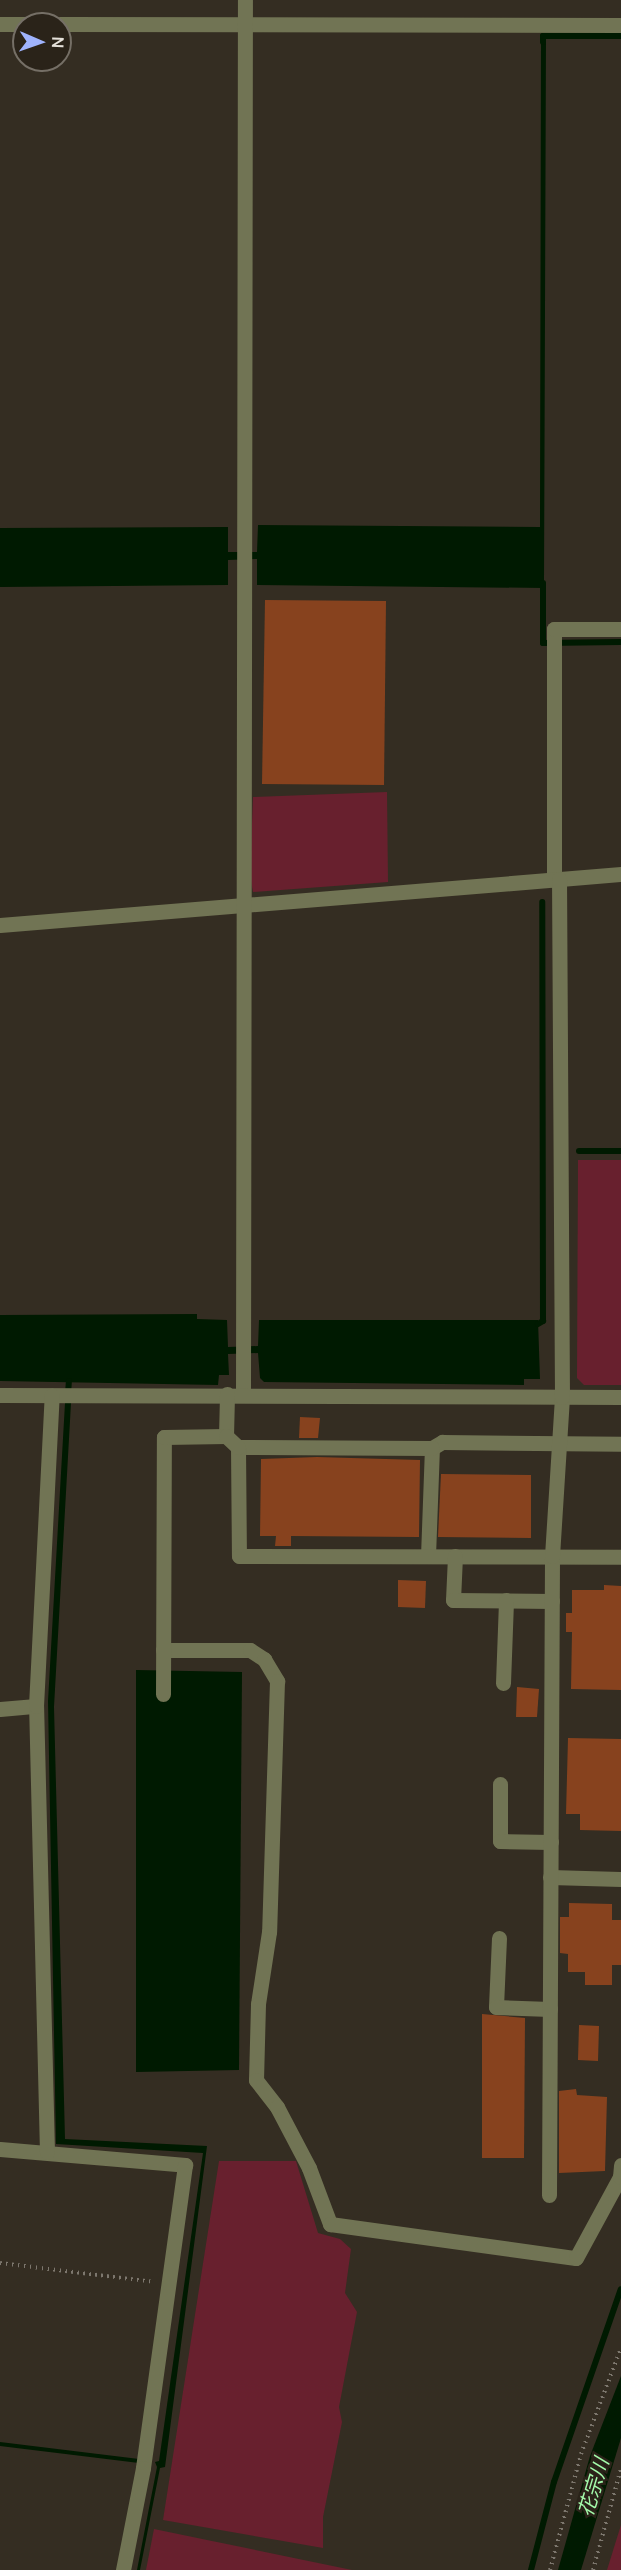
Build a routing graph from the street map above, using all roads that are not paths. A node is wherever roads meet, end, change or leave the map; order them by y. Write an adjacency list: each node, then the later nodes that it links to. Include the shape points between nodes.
1 (245, 0): 3 (street)
2 (72, 24): 3 (street)
3 (245, 25): 4 (street); 8 (street)
4 (621, 25)
5 (621, 629): 7 (street, via 554,629)
6 (621, 874): 7 (street)
7 (557, 880): 8 (street); 13 (street)
8 (243, 905): 9 (street); 10 (street)
9 (0, 925)
10 (235, 1394): 12 (street); 13 (street); 15 (street)
11 (0, 1395): 12 (street)
12 (52, 1395): 29 (street)
13 (562, 1397): 14 (street); 16 (street)
14 (621, 1397)
15 (226, 1436): 18 (street); 26 (street, via 164,1437)
16 (559, 1444): 17 (street); 19 (street, via 442,1442); 22 (street)
17 (621, 1444)
18 (238, 1447): 19 (street); 20 (street, via 239,1556)
19 (432, 1448): 20 (street)
20 (428, 1556): 21 (street)
21 (454, 1556): 22 (street); 24 (street, via 453,1600)
22 (552, 1556): 23 (street); 25 (street)
23 (621, 1557)
24 (506, 1600): 25 (street); 27 (street)
25 (552, 1601): 32 (street)
26 (164, 1650): 28 (street); 39 (street, via 250,1650 264,1659 277,1681 269,1932 258,2004 256,2080 277,2107 304,2158 330,2224 576,2258 620,2177)
27 (503, 1683)
28 (163, 1694)
29 (36, 1706): 30 (street); 38 (street)
30 (0, 1709)
31 (500, 1784): 32 (street, via 500,1841)
32 (551, 1842): 33 (street)
33 (550, 1877): 34 (street); 36 (street)
34 (621, 1879)
35 (499, 1938): 36 (street, via 496,2007)
36 (550, 2009): 40 (street)
37 (0, 2149): 38 (street)
38 (47, 2152): 41 (street, via 185,2165 143,2468)
39 (621, 2165)
40 (549, 2195)
41 (123, 2570)

